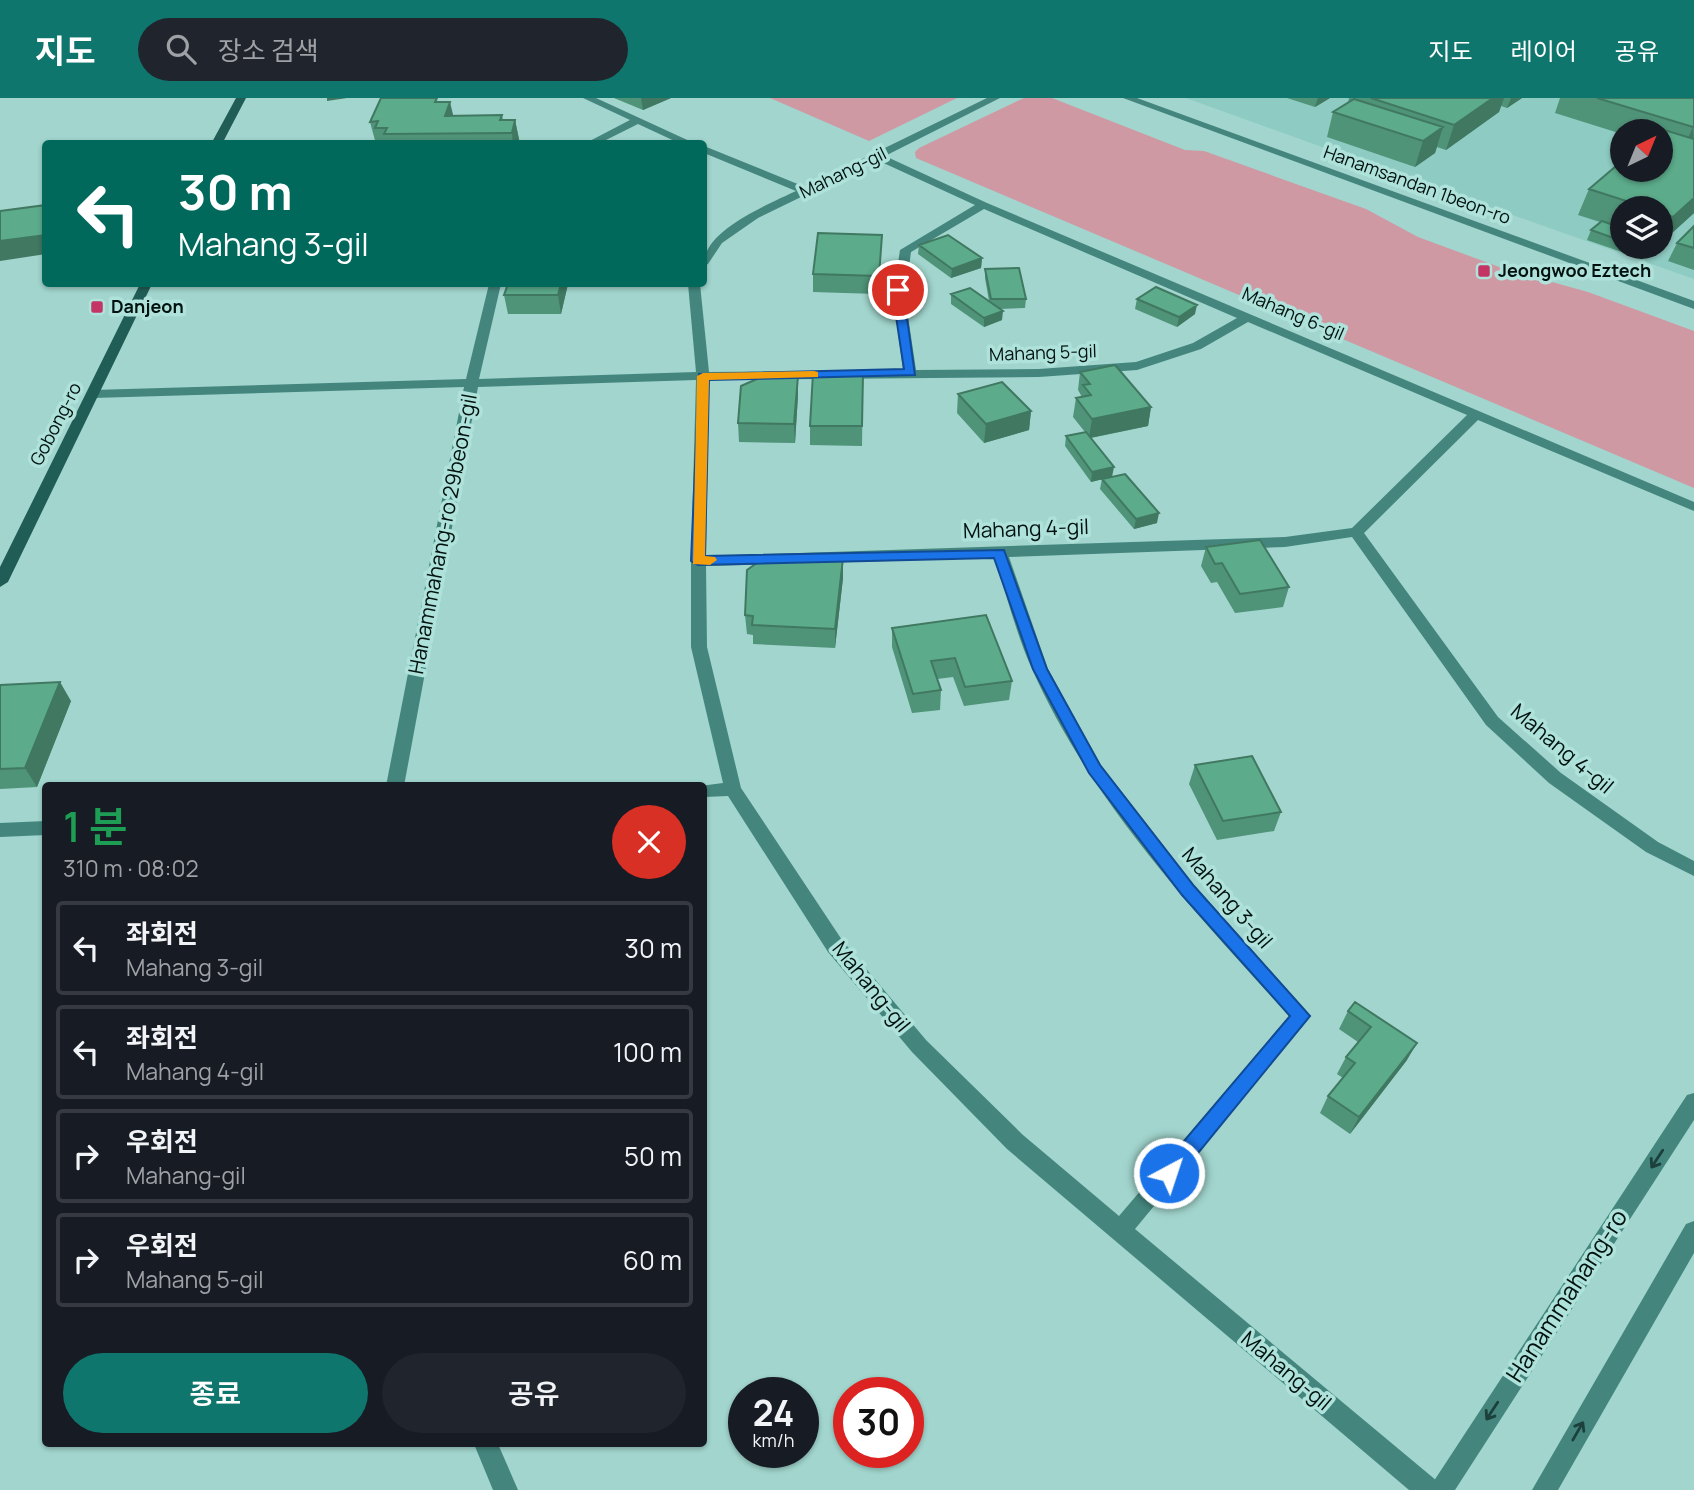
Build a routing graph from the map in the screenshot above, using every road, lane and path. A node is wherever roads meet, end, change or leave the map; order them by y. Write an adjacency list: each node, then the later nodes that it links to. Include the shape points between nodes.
1 (242, 98): 6 (main road)
2 (588, 98): 5 (street)
3 (995, 98): 10 (street, Mahang-gil)
4 (1128, 98): 17 (street, Hanamsandan 1beon-ro)
5 (637, 121): 7 (street); 8 (street)
6 (218, 140)
7 (597, 140)
8 (682, 140)
9 (707, 150): 11 (street)
10 (877, 156): 11 (street, Mahang-gil); 12 (street, Mahang 6-gil)
11 (805, 191): 13 (street, Mahang-gil, via 736,228 718,241)
12 (983, 205): 18 (street, Mahang 6-gil); 19 (street, via 906,250 898,290)
13 (707, 258)
14 (145, 287): 22 (main road, Gobong-ro)
15 (494, 287): 21 (street, Hanammahang-ro 29beon-gil)
16 (694, 287): 20 (street, Mahang-gil)
17 (1694, 305)
18 (1249, 316): 19 (street, Mahang 5-gil, via 1197,346 1137,366 1039,373); 23 (street, Mahang 6-gil)
19 (910, 372): 20 (street, Mahang 5-gil)
20 (703, 376): 21 (street, Mahang 5-gil); 27 (street, Mahang-gil)
21 (472, 382): 22 (street, Mahang 5-gil); 29 (street, Hanammahang-ro 29beon-gil)
22 (93, 394): 28 (main road, Gobong-ro)
23 (1476, 414): 24 (street, Mahang 6-gil); 25 (street)
24 (1694, 507)
25 (1356, 532): 26 (street, Mahang 4-gil, via 1285,542); 34 (street, Mahang 4-gil, via 1492,721 1555,778 1652,846)
26 (1000, 553): 27 (street, Mahang 4-gil); 36 (street, Mahang 3-gil, via 1040,669 1095,769 1188,891 1301,1016)
27 (698, 561): 30 (street, Mahang-gil, via 699,647)
28 (0, 582)
29 (396, 782)
30 (733, 789): 31 (street); 36 (street, Mahang-gil, via 835,946 919,1046 1015,1142)
31 (707, 791)
32 (42, 828): 33 (street)
33 (0, 831)
34 (1694, 869)
35 (1694, 1102): 41 (street, Hanammahang-ro, one-way to 41)
36 (1119, 1232): 40 (street, Mahang-gil)
37 (1694, 1232): 42 (street, one-way to 37)
38 (487, 1447): 39 (street)
39 (506, 1490)
40 (1428, 1490)
41 (1440, 1490)
42 (1544, 1490)

